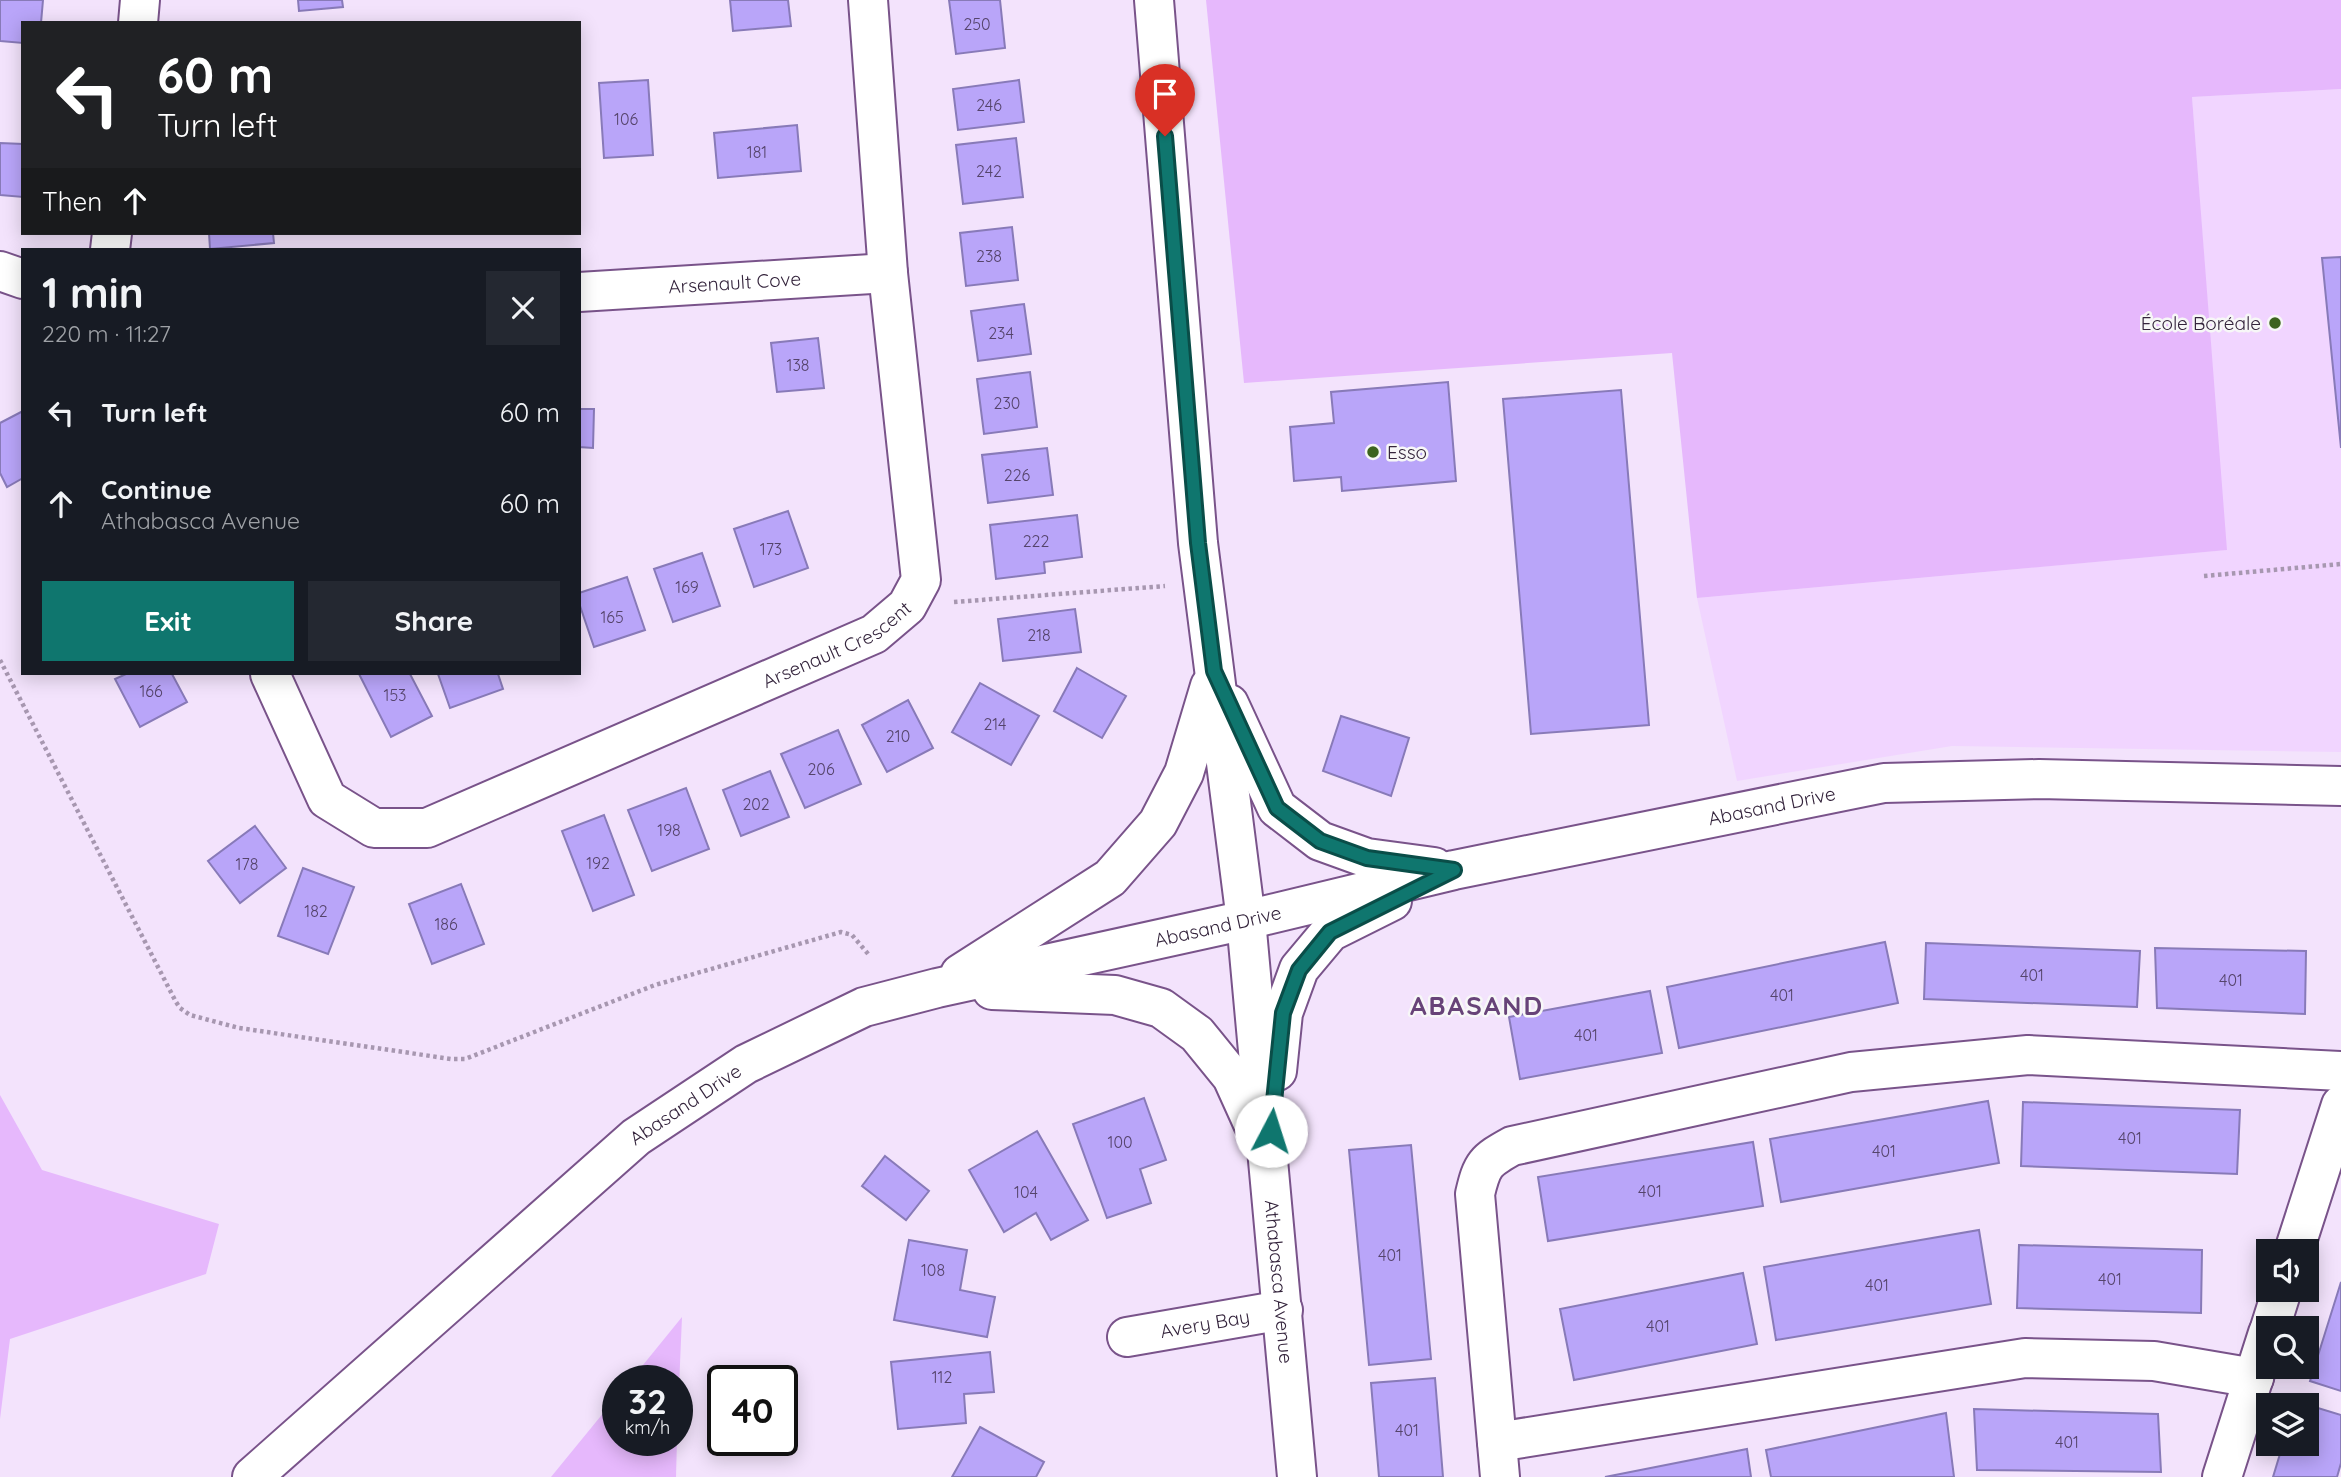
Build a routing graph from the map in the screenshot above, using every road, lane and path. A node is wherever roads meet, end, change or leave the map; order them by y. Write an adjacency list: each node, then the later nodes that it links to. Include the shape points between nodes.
1 (140, 0): 4 (street)
2 (868, 0): 6 (street, Arsenault Crescent)
3 (1154, 0): 11 (street, Athabasca Avenue)
4 (138, 21)
5 (0, 271): 7 (street)
6 (888, 273): 8 (street, Arsenault Cove); 12 (street, Arsenault Crescent, via 921,580)
7 (21, 278)
8 (581, 292)
9 (2341, 564): 10 (path)
10 (2203, 576)
11 (1203, 583): 12 (path); 14 (street, Athabasca Avenue)
12 (907, 606): 15 (street, Arsenault Crescent, via 874,634 427,828 374,828 327,799)
13 (0, 660): 19 (path, via 176,1002 190,1015 239,1028 465,1059 655,985 841,932 852,935)
14 (1214, 671): 17 (street, via 1277,808 1320,841 1367,858); 18 (street, Athabasca Avenue); 20 (street, via 1184,773 1158,823 1126,860 1110,878)
15 (270, 675)
16 (2341, 786): 17 (street, Abasand Drive, via 2039,779 1884,783)
17 (1454, 870): 18 (street, Abasand Drive); 23 (street, via 1330,932 1299,970 1283,1013)
18 (1246, 920): 20 (street, Abasand Drive); 23 (street, Athabasca Avenue)
19 (869, 956)
20 (937, 988): 23 (street, via 1115,995 1161,1008 1197,1034 1232,1077); 30 (street, Abasand Drive, via 864,1007 746,1064 636,1137)
21 (2341, 1071): 29 (street, via 2041,1056 2000,1058 1851,1072 1511,1146 1481,1168 1475,1194)
22 (2341, 1105): 24 (street)
23 (1268, 1158): 25 (street, Athabasca Avenue)
24 (2298, 1239)
25 (1283, 1310): 26 (street, Avery Bay); 31 (street, Athabasca Avenue)
26 (1127, 1337)
27 (2256, 1372): 28 (street)
28 (2254, 1378): 29 (street, via 2154,1361 2025,1358); 32 (street)
29 (1498, 1460)
30 (252, 1477)
31 (1297, 1477)
32 (2222, 1477)

